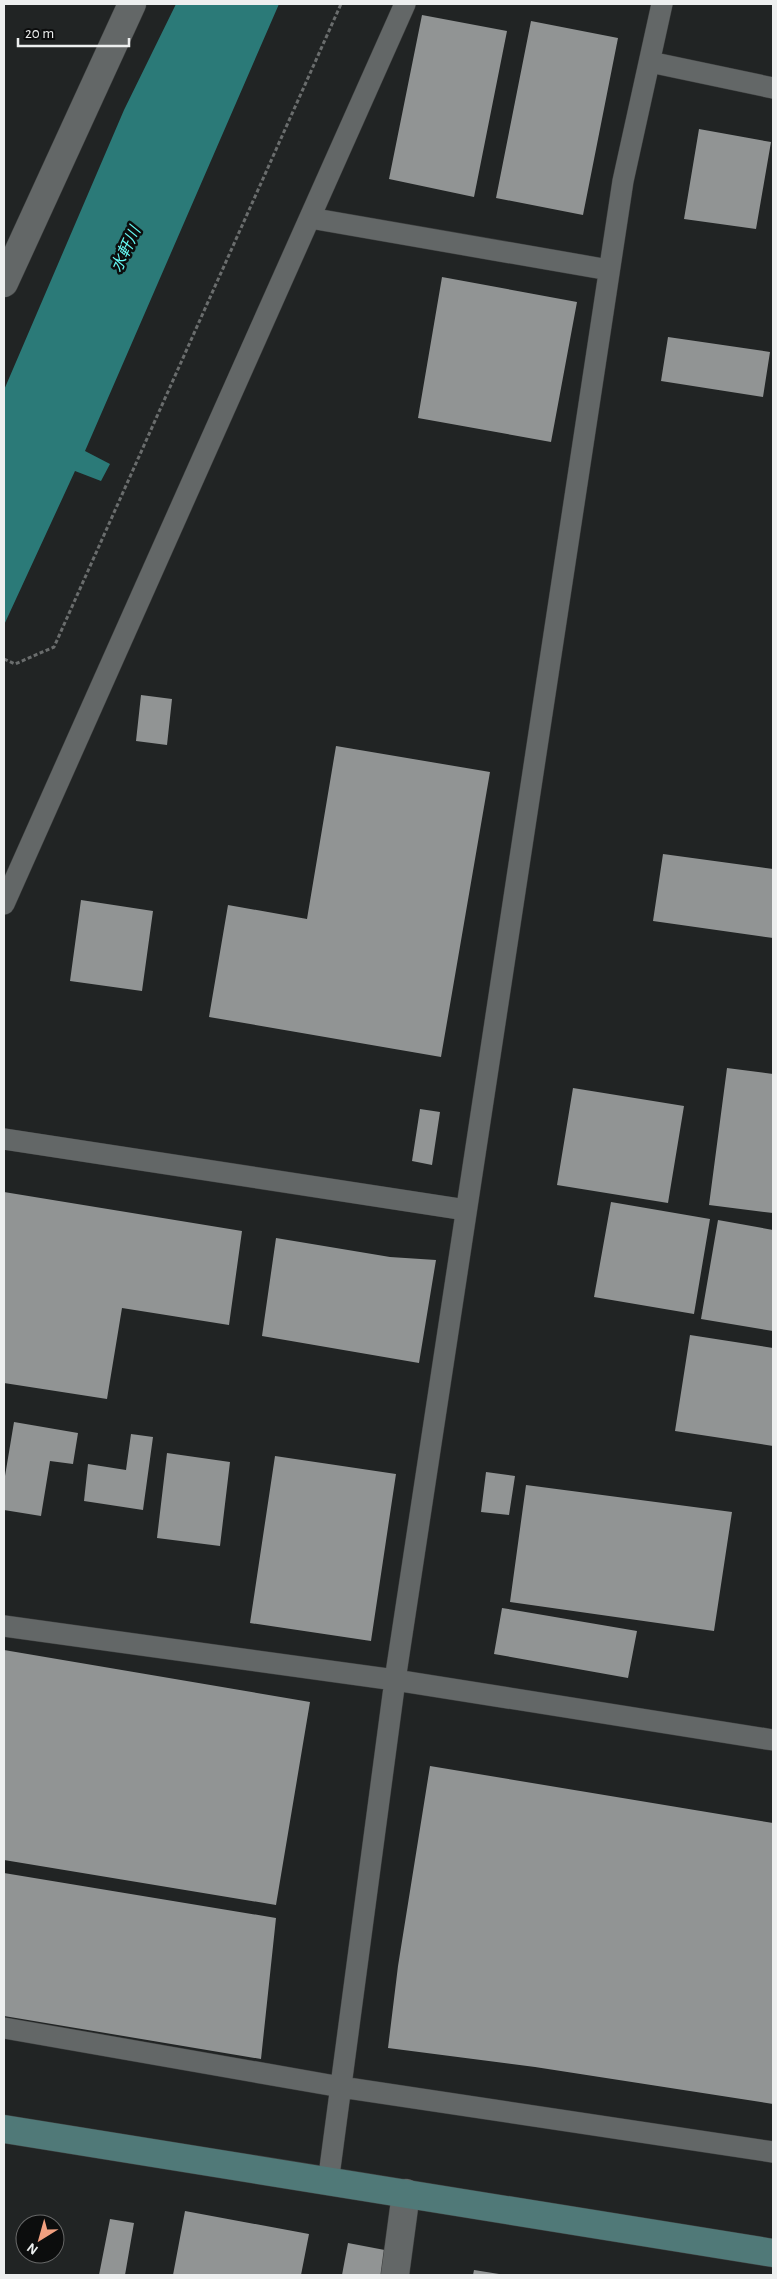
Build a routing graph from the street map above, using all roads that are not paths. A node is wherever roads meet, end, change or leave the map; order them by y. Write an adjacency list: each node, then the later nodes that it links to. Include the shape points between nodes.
1 (132, 4): 8 (street)
2 (405, 4): 6 (lane)
3 (662, 4): 4 (lane)
4 (650, 62): 5 (lane); 7 (lane, via 622,181)
5 (773, 88)
6 (310, 218): 7 (lane); 9 (lane)
7 (609, 270): 11 (lane)
8 (4, 282)
9 (4, 904)
10 (4, 1139): 11 (lane)
11 (466, 1210): 13 (lane)
12 (4, 1626): 13 (lane)
13 (395, 1680): 14 (lane); 16 (lane)
14 (773, 1740)
15 (4, 2028): 16 (lane)
16 (341, 2087): 18 (lane); 19 (lane)
17 (4, 2129): 19 (street)
18 (773, 2152)
19 (328, 2183): 20 (street)
20 (406, 2193): 21 (street); 22 (street)
21 (773, 2254)
22 (395, 2275)

